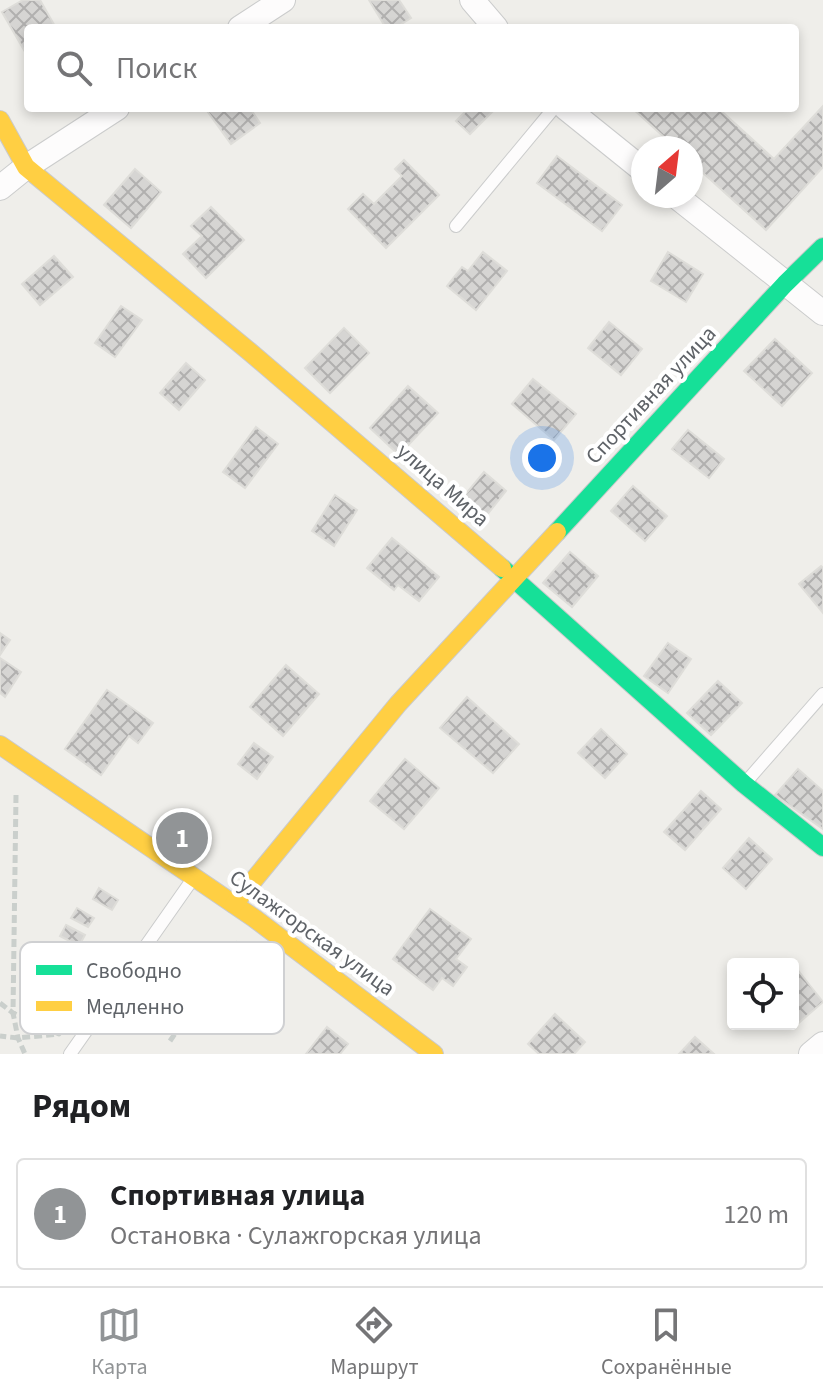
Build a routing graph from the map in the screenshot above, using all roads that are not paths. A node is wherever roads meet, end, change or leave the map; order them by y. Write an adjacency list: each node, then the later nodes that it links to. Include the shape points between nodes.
1 (283, 0): 3 (street)
2 (472, 0): 4 (street)
3 (246, 24)
4 (493, 24)
5 (111, 112): 10 (street)
6 (551, 112): 13 (lane)
7 (571, 112): 9 (street)
8 (0, 120): 10 (street)
9 (631, 160)
10 (26, 167): 11 (street); 17 (street, улица Мира)
11 (0, 188)
12 (691, 208): 15 (street)
13 (456, 226)
14 (823, 247): 15 (street, Спортивная улица)
15 (785, 284): 16 (street); 17 (street, Спортивная улица)
16 (823, 313)
17 (514, 578): 20 (street, улица Мира); 23 (street, Спортивная улица, via 398,704)
18 (823, 694): 20 (lane)
19 (0, 745): 22 (street, Сулажгорская улица)
20 (744, 784): 21 (street, улица Мира)
21 (823, 847)
22 (194, 877): 23 (street, Сулажгорская улица); 24 (lane)
23 (234, 904): 28 (street, Сулажгорская улица)
24 (148, 942)
25 (84, 1034): 27 (lane)
26 (823, 1044): 29 (street)
27 (70, 1054)
28 (434, 1054)
29 (811, 1054)

